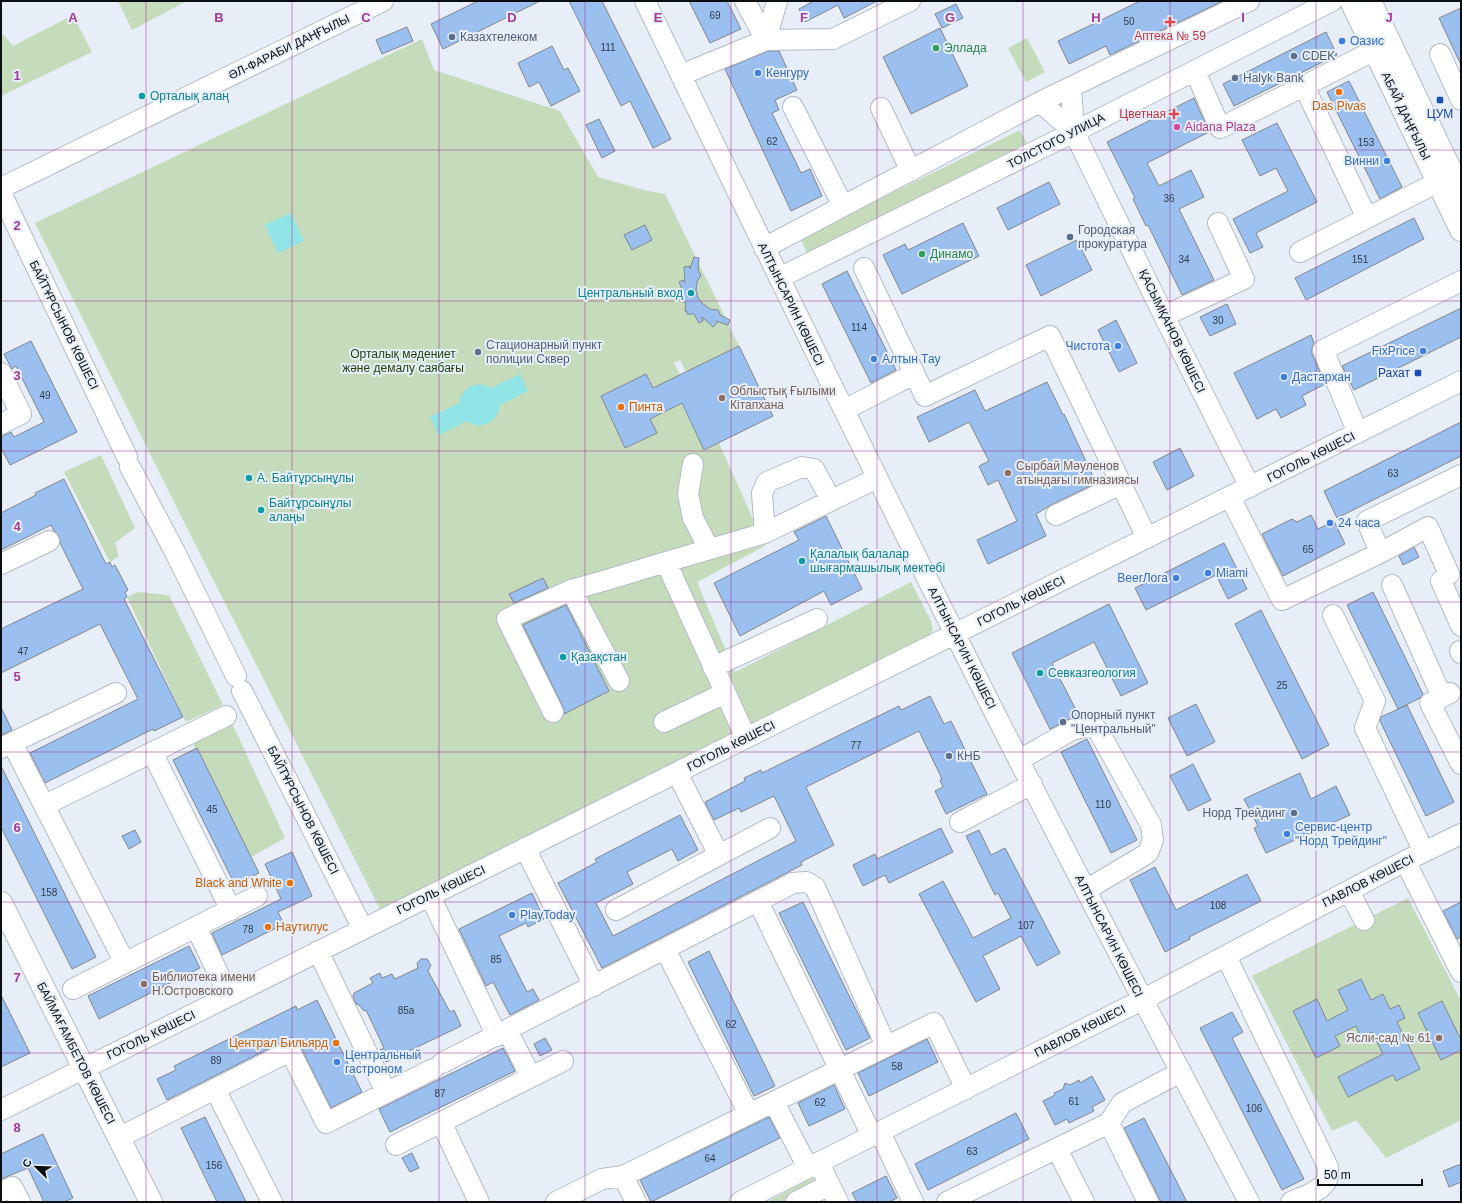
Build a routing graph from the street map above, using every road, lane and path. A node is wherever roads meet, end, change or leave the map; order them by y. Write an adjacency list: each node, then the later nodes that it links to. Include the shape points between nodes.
1 (383, 1): 24 (street, ӘЛ-ФАРАБИ ДАҢҒЫЛЫ)
2 (645, 1): 14 (street, АЛТЫНСАРИН КӨШЕСІ)
3 (745, 1): 10 (street)
4 (777, 1): 10 (street)
5 (910, 1): 10 (street, via 833,39)
6 (1249, 1): 16 (street)
7 (1332, 1): 13 (street, ТОЛСТОГО УЛИЦА)
8 (1351, 1): 11 (main road, АБАЙ ДАҢҒЫЛЫ)
9 (1370, 1): 25 (main road, АБАЙ ДАҢҒЫЛЫ)
10 (766, 40): 14 (street)
11 (1375, 50): 15 (street); 23 (main road, АБАЙ ДАҢҒЫЛЫ)
12 (1440, 54): 17 (street)
13 (1195, 71): 15 (street, via 1220,128); 21 (street, ТОЛСТОГО УЛИЦА)
14 (681, 75): 31 (street, АЛТЫНСАРИН КӨШЕСІ)
15 (1304, 86): 28 (street)
16 (1071, 88): 18 (street); 21 (street, ҚАСЫМҚАНОВ КӨШЕСІ)
17 (1461, 100)
18 (1040, 102): 21 (street, ҚАСЫМҚАНОВ КӨШЕСІ); 22 (street)
19 (793, 107): 27 (street)
20 (881, 108): 22 (street)
21 (1074, 132): 34 (street, ТОЛСТОГО УЛИЦА); 36 (street, ҚАСЫМҚАНОВ КӨШЕСІ)
22 (911, 171): 27 (street)
23 (1438, 182): 28 (street); 30 (main road, АБАЙ ДАҢҒЫЛЫ)
24 (1, 188)
25 (1461, 192)
26 (1, 193): 96 (street, БАЙТҰРСЫНОВ КӨШЕСІ, via 129,462)
27 (843, 206): 31 (street)
28 (1367, 218): 32 (street)
29 (1218, 223): 36 (street, via 1244,280)
30 (1461, 230)
31 (764, 248): 34 (street, АЛТЫНСАРИН КӨШЕСІ)
32 (1300, 252)
33 (864, 268): 38 (street)
34 (778, 278): 40 (street, АЛТЫНСАРИН КӨШЕСІ)
35 (1461, 281): 42 (street, via 1323,350)
36 (1164, 316): 47 (street, ҚАСЫМҚАНОВ КӨШЕСІ)
37 (1, 373): 41 (street, via 21,414)
38 (914, 374): 40 (street); 46 (street, via 925,396 1050,336)
39 (1461, 381): 42 (street, ГОГОЛЬ КӨШЕСІ)
40 (844, 410): 45 (street, АЛТЫНСАРИН КӨШЕСІ)
41 (1, 424)
42 (1358, 433): 47 (street, ГОГОЛЬ КӨШЕСІ)
43 (693, 464): 54 (street, via 688,494 693,518)
44 (1461, 475): 55 (street, via 1367,521)
45 (877, 478): 49 (street); 63 (street, АЛТЫНСАРИН КӨШЕСІ)
46 (1122, 484): 50 (street); 52 (street)
47 (1250, 487): 48 (street, ГОГОЛЬ КӨШЕСІ)
48 (1230, 497): 52 (street, ГОГОЛЬ КӨШЕСІ); 55 (street, via 1282,600)
49 (831, 500): 51 (street); 51 (street, via 814,469 802,468 767,482 762,493)
50 (1056, 515)
51 (765, 532): 54 (street)
52 (1147, 538): 63 (street, ГОГОЛЬ КӨШЕСІ)
53 (49, 542): 57 (street)
54 (709, 549): 56 (street)
55 (1380, 553): 62 (street, via 1428,527 1449,574 1442,581)
56 (666, 562): 59 (street); 64 (street)
57 (1, 564)
58 (1392, 585): 75 (street, via 1448,694 1430,703)
59 (571, 590): 65 (street); 68 (street, via 507,619)
60 (1333, 615): 83 (street, via 1375,701 1365,728)
61 (817, 619): 64 (street)
62 (1461, 626)
63 (955, 634): 71 (street, ГОГОЛЬ КӨШЕСІ); 74 (street, АЛТЫНСАРИН КӨШЕСІ)
64 (713, 667): 67 (street)
65 (618, 681)
66 (116, 692): 72 (street)
67 (725, 693): 70 (street); 71 (street)
68 (553, 712)
69 (226, 716): 73 (street)
70 (664, 722)
71 (746, 738): 76 (street, ГОГОЛЬ КӨШЕСІ)
72 (6, 746): 78 (street)
73 (152, 752): 78 (street); 92 (street)
74 (1019, 760): 77 (street, АЛТЫНСАРИН КӨШЕСІ); 86 (street, via 1072,730 1092,725 1099,732 1151,825 1153,840 1148,853)
75 (1461, 764)
76 (676, 773): 82 (street, ГОГОЛЬ КӨШЕСІ); 84 (street)
77 (1032, 784): 79 (street); 86 (street, АЛТЫНСАРИН КӨШЕСІ)
78 (45, 805): 100 (street)
79 (960, 822)
80 (770, 828): 84 (street)
81 (1461, 834): 83 (street, ПАВЛОВ КӨШЕСІ)
82 (525, 848): 89 (street, ГОГОЛЬ КӨШЕСІ); 102 (street)
83 (1424, 852): 85 (street, ПАВЛОВ КӨШЕСІ)
84 (719, 855): 93 (street)
85 (1405, 861): 87 (street, ПАВЛОВ КӨШЕСІ); 101 (street)
86 (1086, 890): 105 (street, АЛТЫНСАРИН КӨШЕСІ)
87 (1349, 891): 94 (street); 99 (street, ПАВЛОВ КӨШЕСІ)
88 (257, 896): 92 (street)
89 (430, 896): 96 (street, ГОГОЛЬ КӨШЕСІ); 106 (street)
90 (758, 901): 97 (street); 107 (street, via 793,883 806,882 815,887); 110 (street)
91 (1, 903): 109 (main road, БАЙМАҒАМБЕТОВ КӨШЕСІ)
92 (231, 910): 95 (street)
93 (616, 910)
94 (1364, 920)
95 (196, 927): 100 (street); 104 (street)
96 (364, 929): 98 (street, ГОГОЛЬ КӨШЕСІ)
97 (665, 949): 102 (street); 118 (street)
98 (318, 952): 104 (street, ГОГОЛЬ КӨШЕСІ); 115 (street)
99 (1226, 956): 105 (street, ПАВЛОВ КӨШЕСІ); 142 (street, via 1328,1167 1327,1179 1323,1186)
100 (125, 963): 103 (street)
101 (1461, 972)
102 (594, 986): 106 (street)
103 (73, 989)
104 (229, 996): 109 (street, ГОГОЛЬ КӨШЕСІ)
105 (1142, 1000): 111 (street, АЛТЫНСАРИН КӨШЕСІ); 114 (street, ПАВЛОВ КӨШЕСІ)
106 (502, 1033): 112 (street); 115 (street)
107 (886, 1046): 110 (street); 114 (street, via 934,1023)
108 (563, 1061): 112 (street)
109 (83, 1068): 117 (street, ГОГОЛЬ КӨШЕСІ); 122 (main road, БАЙМАҒАМБЕТОВ КӨШЕСІ)
110 (840, 1069): 116 (street); 121 (street)
111 (1181, 1072): 120 (street, via 1122,1103); 141 (street, АЛТЫНСАРИН КӨШЕСІ)
112 (531, 1077): 119 (street)
113 (215, 1089): 115 (street, via 290,1051 326,1123); 122 (street); 131 (street)
114 (966, 1089): 121 (street, ПАВЛОВ КӨШЕСІ)
115 (386, 1092)
116 (774, 1102): 118 (street); 125 (street)
117 (3, 1105)
118 (749, 1114): 126 (street)
119 (441, 1122): 123 (street); 132 (street)
120 (1109, 1123): 124 (street); 140 (street)
121 (876, 1134): 125 (street, ПАВЛОВ КӨШЕСІ); 137 (street)
122 (118, 1138): 130 (main road, БАЙМАҒАМБЕТОВ КӨШЕСІ)
123 (396, 1145)
124 (1057, 1149): 138 (street); 139 (street)
125 (814, 1166): 128 (street); 135 (street, ПАВЛОВ КӨШЕСІ)
126 (623, 1176): 133 (street, via 602,1179); 134 (street)
127 (1, 1192): 129 (street, via 12,1187)
128 (834, 1194): 136 (street)
129 (20, 1202)
130 (151, 1202)
131 (272, 1202)
132 (479, 1202)
133 (556, 1202)
134 (636, 1202)
135 (740, 1202)
136 (796, 1202)
137 (913, 1202)
138 (947, 1202)
139 (1084, 1202)
140 (1148, 1202)
141 (1249, 1202)
142 (1291, 1202)

